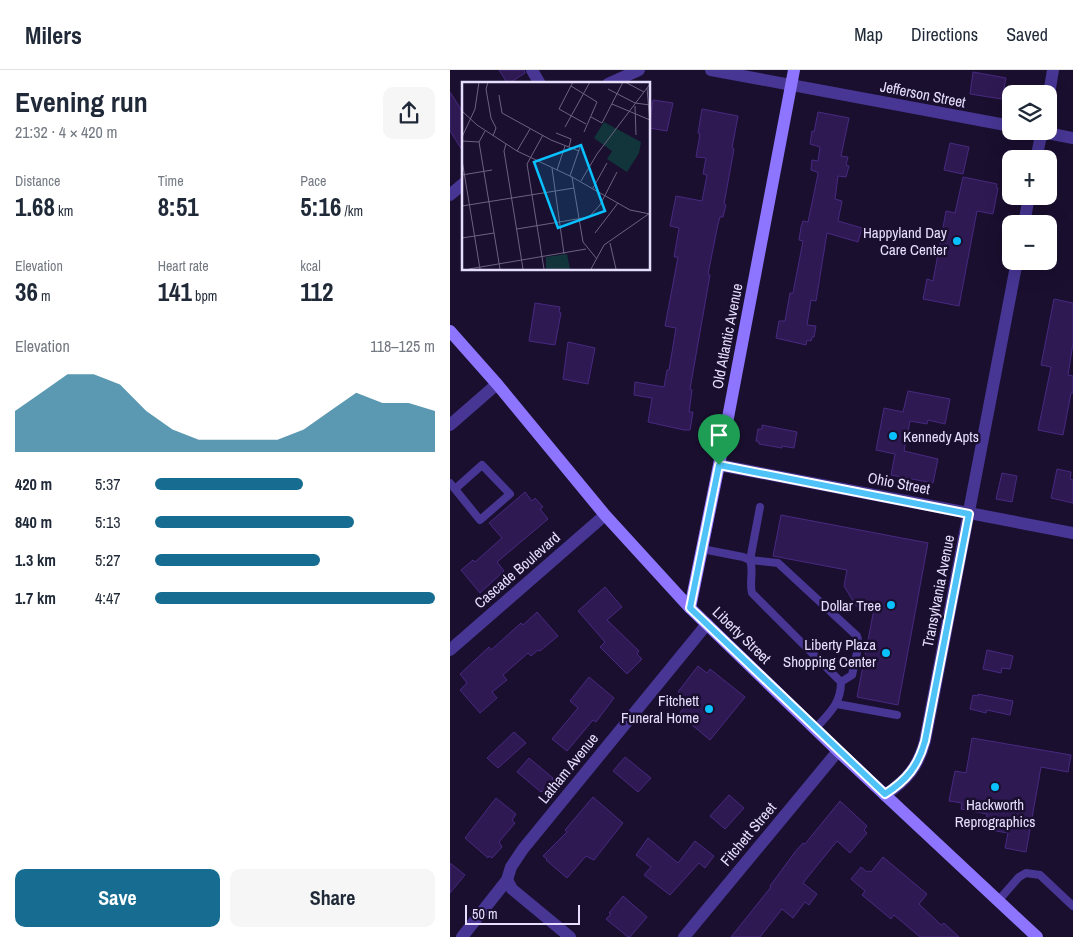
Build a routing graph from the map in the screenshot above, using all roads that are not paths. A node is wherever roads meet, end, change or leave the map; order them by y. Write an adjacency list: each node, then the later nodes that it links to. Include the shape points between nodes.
1 (532, 70): 6 (street)
2 (639, 70): 7 (street)
3 (711, 70): 9 (street, Jefferson Street)
4 (794, 70): 9 (main road, Old Atlantic Avenue)
5 (1053, 70): 8 (street)
6 (539, 82)
7 (612, 82)
8 (1050, 85)
9 (791, 86): 10 (street, Jefferson Street); 19 (main road, Old Atlantic Avenue)
10 (1002, 124)
11 (1057, 135): 12 (street)
12 (1073, 138)
13 (462, 185): 14 (street)
14 (450, 195)
15 (1015, 270): 23 (street, Transylvania Avenue)
16 (450, 331): 17 (main road, Liberty Street)
17 (498, 384): 18 (street); 22 (main road, Liberty Street)
18 (450, 425)
19 (719, 465): 23 (street, Ohio Street); 25 (main road, Old Atlantic Avenue)
20 (452, 486): 20 (lane, via 482,465 510,494 480,520)
21 (760, 507): 26 (lane)
22 (605, 514): 27 (main road, Liberty Street); 29 (street, Cascade Boulevard)
23 (969, 514): 24 (street, Ohio Street); 35 (street, Transylvania Avenue, via 923,749 901,783)
24 (1073, 533)
25 (702, 549): 26 (lane); 27 (main road, Old Atlantic Avenue)
26 (750, 560): 30 (lane, via 752,593); 30 (lane, via 778,563 857,636 859,644 852,674)
27 (690, 608): 28 (main road, Liberty Street)
28 (707, 624): 33 (main road, Liberty Street); 36 (street, Latham Avenue, via 522,849)
29 (450, 650)
30 (841, 682): 31 (lane)
31 (837, 704): 32 (lane); 33 (lane)
32 (897, 715)
33 (815, 729): 34 (main road, Liberty Street)
34 (838, 751): 35 (main road, Liberty Street); 41 (street, Fitchett Street)
35 (885, 794): 37 (main road, Liberty Street)
36 (507, 880): 39 (street, Latham Avenue); 40 (street, via 512,889)
37 (998, 900): 38 (lane, via 1026,873 1040,875); 42 (main road, Liberty Street)
38 (1073, 906)
39 (462, 937)
40 (570, 937)
41 (684, 937)
42 (1037, 937)

